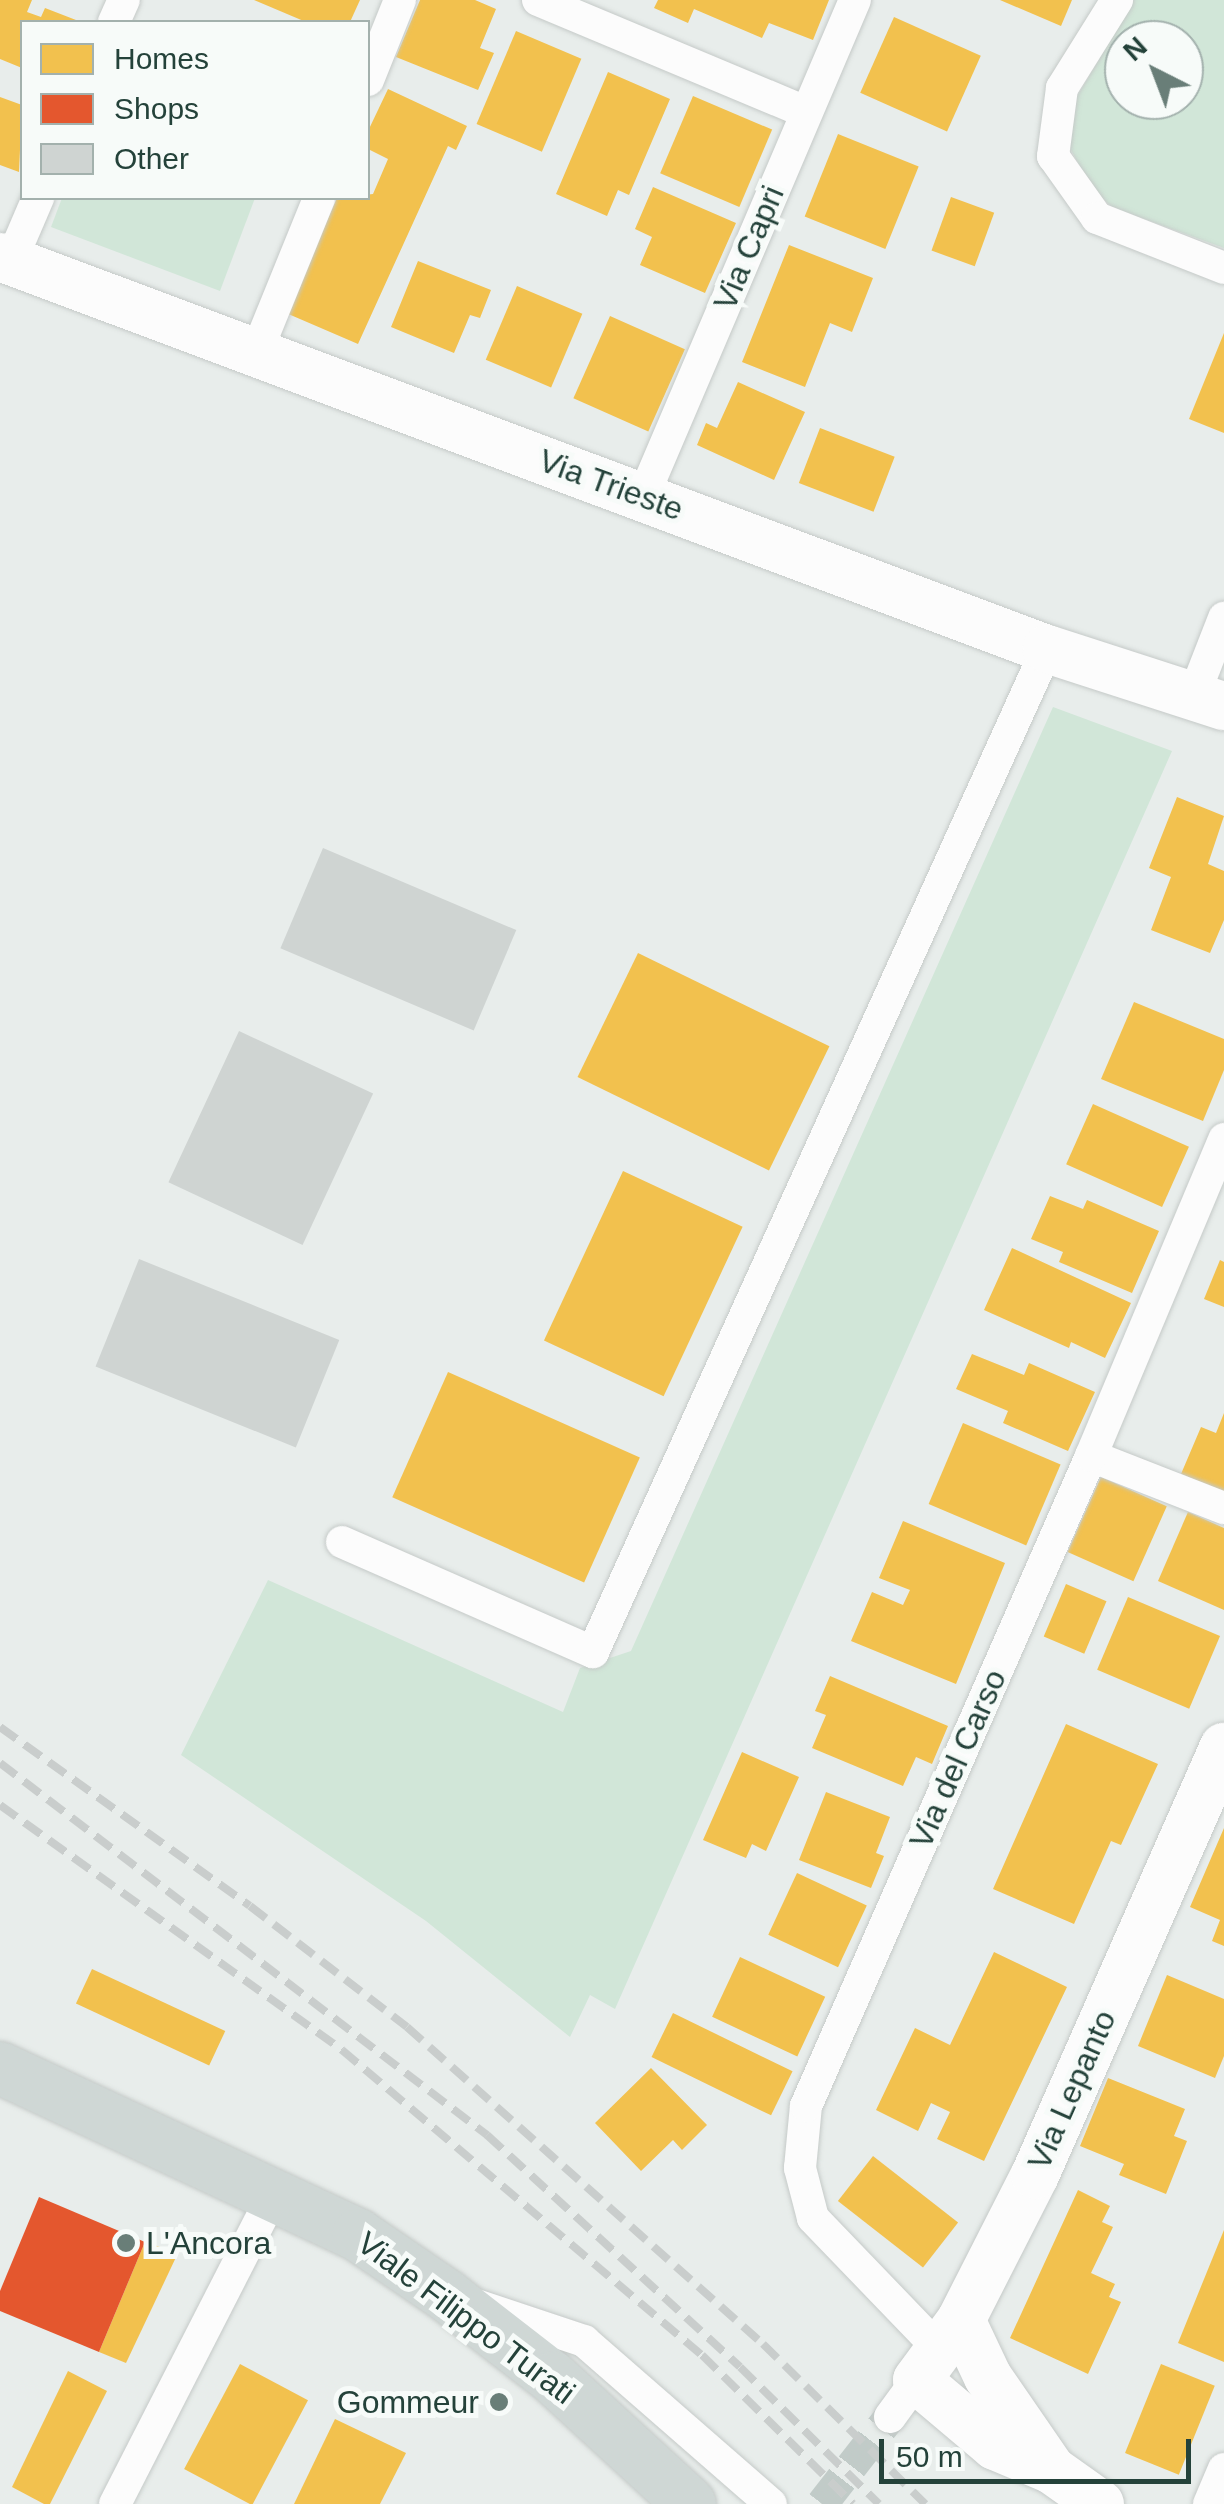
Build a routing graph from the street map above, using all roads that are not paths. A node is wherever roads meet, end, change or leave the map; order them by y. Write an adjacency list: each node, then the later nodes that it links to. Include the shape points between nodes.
1 (400, 0): 5 (street)
2 (538, 0): 6 (street)
3 (855, 0): 6 (street, Via Capri)
4 (1117, 0): 10 (street, via 1062,88 1053,156 1097,218)
5 (370, 75)
6 (806, 112): 12 (street, Via Capri)
7 (37, 200): 9 (street)
8 (319, 200): 11 (street)
9 (5, 259): 11 (street, Via Trieste)
10 (1224, 268)
11 (255, 356): 12 (street, Via Trieste)
12 (643, 496): 14 (street, Via Trieste)
13 (1224, 618): 15 (street)
14 (1048, 649): 15 (street, Via Trieste); 19 (street, via 593,1652)
15 (1209, 700)
16 (1224, 1138): 17 (street, Via del Carso)
17 (1091, 1456): 18 (street); 24 (street, Via del Carso, via 806,2106 800,2168 813,2218)
18 (1224, 1508)
19 (342, 1542)
20 (1218, 1777): 24 (street, Via Lepanto, via 1035,2175)
21 (0, 2068): 22 (main road, Viale Filippo Turati)
22 (274, 2193): 23 (main road, Viale Filippo Turati, via 358,2236); 27 (street)
23 (446, 2295): 28 (main road, Viale Filippo Turati, via 553,2378); 29 (street, via 584,2341)
24 (927, 2366): 25 (street, via 995,2446); 25 (street, via 988,2377)
25 (1052, 2470): 30 (street)
26 (1224, 2470): 31 (street)
27 (116, 2504)
28 (690, 2504)
29 (771, 2504)
30 (1100, 2504)
31 (1209, 2504)

